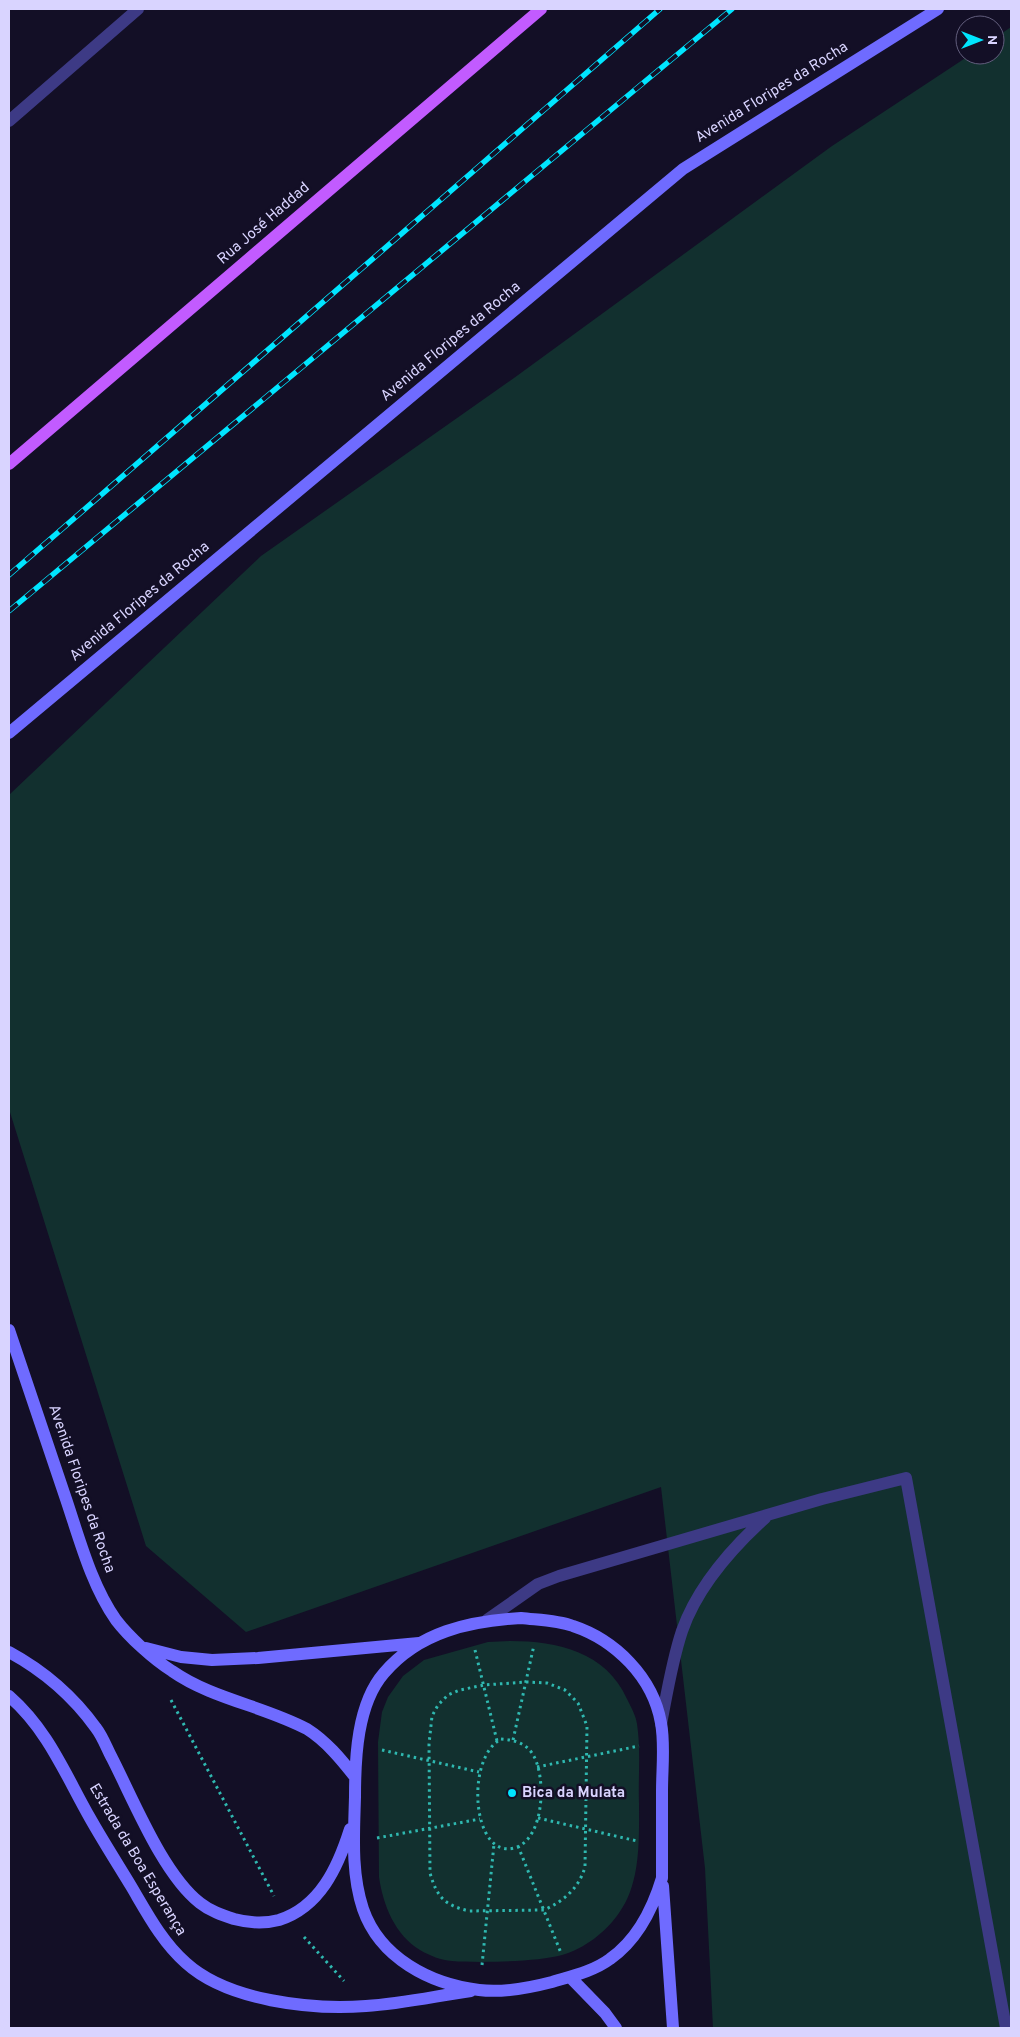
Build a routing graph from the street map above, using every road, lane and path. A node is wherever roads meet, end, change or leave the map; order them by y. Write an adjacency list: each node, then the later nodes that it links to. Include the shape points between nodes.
1 (138, 9): 4 (street)
2 (540, 9): 5 (main road, Rua José Haddad)
3 (938, 9): 6 (main road, Avenida Floripes da Rocha, via 683,169)
4 (9, 121)
5 (9, 464)
6 (9, 733)
7 (9, 1330): 13 (main road, Avenida Floripes da Rocha, via 95,1580 117,1621)
8 (767, 1516): 9 (street, via 559,1576 538,1584); 19 (street, via 721,1564 690,1616 676,1656); 47 (street, via 906,1478)
9 (487, 1620): 10 (main road); 11 (main road)
10 (540, 1620): 15 (path); 19 (main road, via 571,1625 592,1633 627,1658 658,1709)
11 (468, 1624): 12 (main road, via 433,1635); 16 (path)
12 (419, 1644): 13 (main road, via 212,1660 181,1657); 23 (main road, via 382,1674 366,1708)
13 (143, 1647): 28 (main road, Avenida Floripes da Rocha, via 171,1671 196,1685 307,1730 326,1744)
14 (9, 1652): 41 (main road, Estrada da Boa Esperança, via 55,1683 98,1730 166,1862 192,1896 216,1913 240,1920 271,1922)
15 (526, 1682): 16 (path); 20 (path); 24 (path, via 547,1683 565,1690 578,1703 587,1726)
16 (484, 1685): 21 (path); 25 (path, via 448,1695 438,1705 432,1716)
17 (9, 1696): 44 (main road, Estrada da Boa Esperança, via 48,1739 143,1907 184,1962 216,1982 254,1996 302,2004)
18 (170, 1699): 41 (path)
19 (661, 1724): 22 (main road)
20 (513, 1740): 21 (path); 26 (path, via 532,1753)
21 (497, 1741): 27 (path, via 484,1757)
22 (662, 1741): 24 (path); 37 (main road)
23 (357, 1745): 25 (path); 28 (main road)
24 (587, 1758): 26 (path); 33 (path)
25 (429, 1761): 27 (path); 32 (path)
26 (537, 1767): 30 (path, via 541,1784)
27 (479, 1772): 31 (path)
28 (355, 1777): 29 (main road)
29 (354, 1817): 34 (main road); 41 (main road, Estrada da Boa Esperança, via 345,1846 328,1881 306,1906)
30 (538, 1818): 33 (path); 36 (path, via 531,1835)
31 (480, 1819): 32 (path); 35 (path)
32 (429, 1829): 34 (path); 40 (path, via 430,1873 436,1892 456,1907)
33 (586, 1830): 37 (path); 39 (path, via 582,1877 565,1898)
34 (354, 1842): 43 (main road, via 357,1887 373,1930 384,1944 414,1969)
35 (494, 1844): 36 (path, via 504,1849); 40 (path)
36 (518, 1846): 39 (path)
37 (662, 1847): 38 (main road)
38 (662, 1878): 42 (main road, via 647,1916 624,1946 611,1959); 46 (main road)
39 (544, 1910): 40 (path); 42 (path)
40 (488, 1911): 43 (path)
41 (286, 1918): 44 (path)
42 (570, 1977): 43 (main road, via 531,1987); 45 (main road)
43 (479, 1990): 44 (main road, Estrada da Boa Esperança)
44 (367, 2006)
45 (616, 2028)
46 (673, 2028)
47 (1006, 2028)

